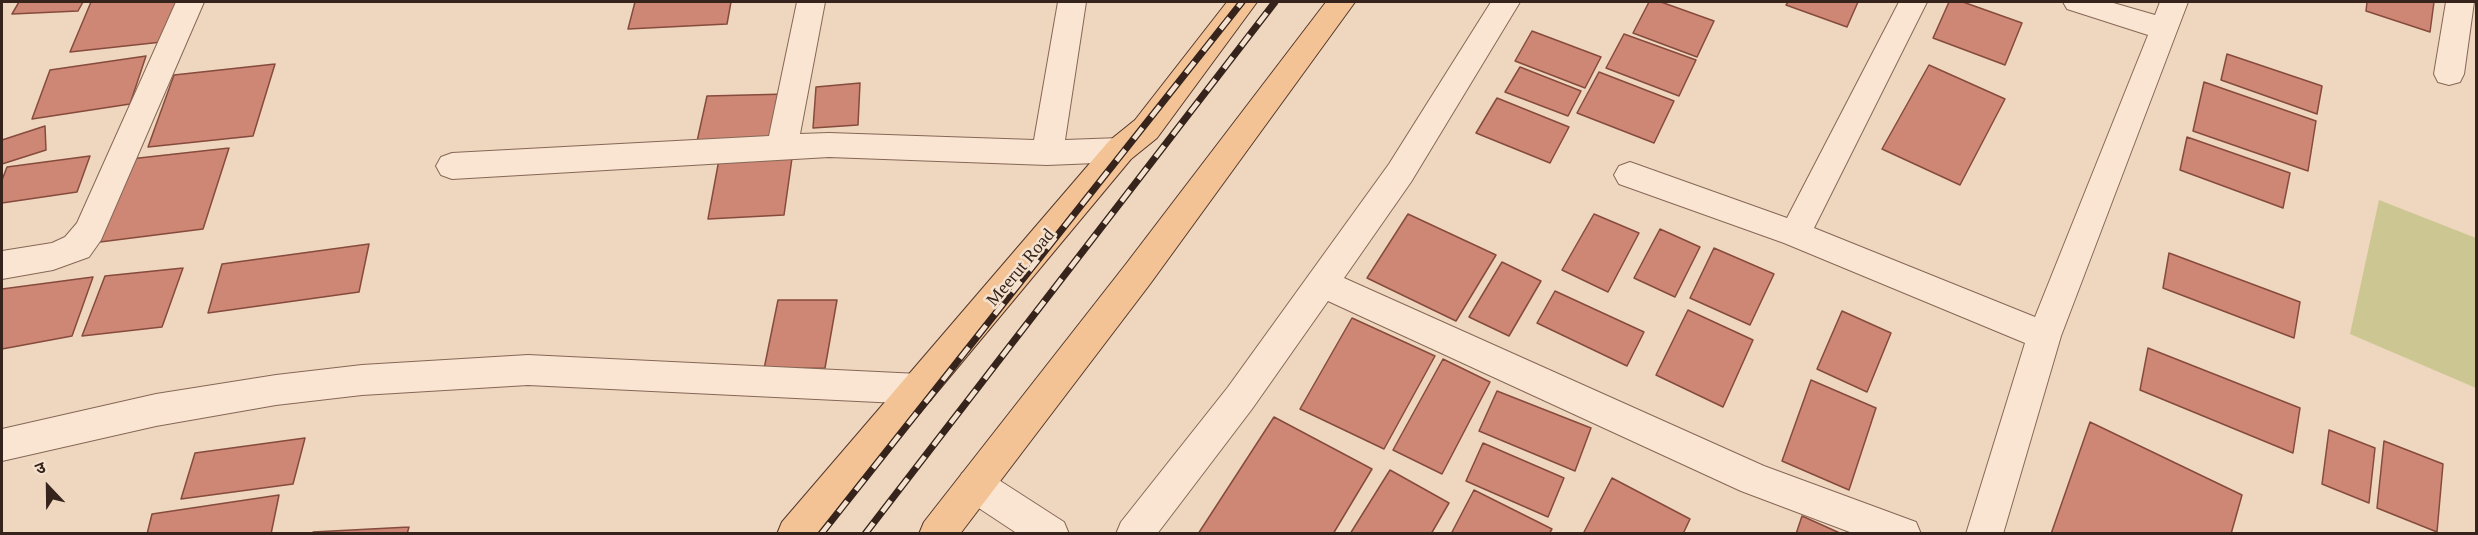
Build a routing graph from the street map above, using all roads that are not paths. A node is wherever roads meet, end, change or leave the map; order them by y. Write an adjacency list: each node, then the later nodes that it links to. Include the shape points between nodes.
1 (190, 2): 18 (street, via 90,231 77,247)
2 (811, 2): 12 (street)
3 (1072, 2): 14 (street)
4 (1244, 2): 13 (main road, Meerut Road, via 1146,129)
5 (1341, 2): 23 (main road)
6 (1506, 2): 19 (street, via 1400,173)
7 (1913, 2): 17 (street)
8 (2077, 2): 10 (street)
9 (2460, 2): 11 (street)
10 (2169, 15): 20 (street)
11 (2449, 74)
12 (782, 147): 14 (street, via 829,145); 15 (street)
13 (1120, 150): 14 (street); 21 (main road, Meerut Road)
14 (1047, 153)
15 (452, 166)
16 (1630, 175): 17 (street)
17 (1795, 234): 20 (street)
18 (2, 266)
19 (1321, 283): 27 (street, via 1240,398); 28 (street, via 1754,478)
20 (2044, 336): 29 (street)
21 (918, 389): 22 (street, via 528,370 362,380 156,410); 24 (main road, Meerut Road)
22 (2, 445)
23 (975, 485): 25 (main road); 26 (street)
24 (795, 534)
25 (937, 534)
26 (1051, 534)
27 (1134, 534)
28 (1903, 534)
29 (1984, 534)

